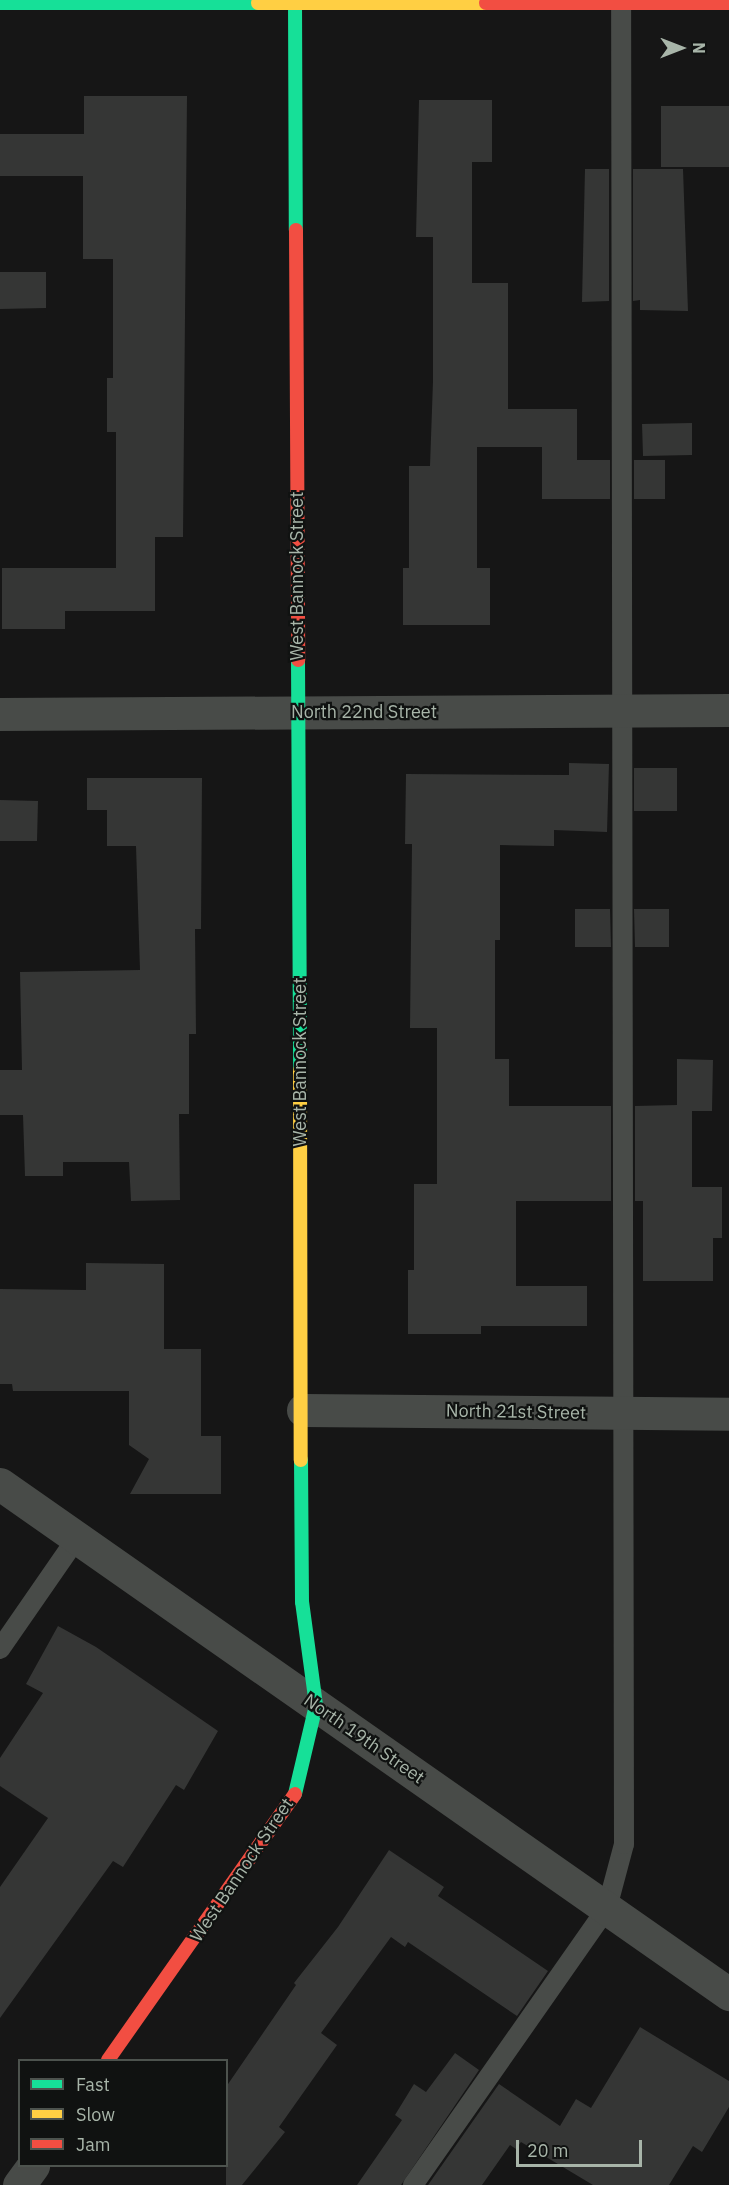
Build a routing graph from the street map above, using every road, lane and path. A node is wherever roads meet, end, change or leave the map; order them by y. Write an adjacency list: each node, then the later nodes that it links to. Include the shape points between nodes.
1 (295, 1): 2 (street); 3 (street); 7 (street, West Bannock Street)
2 (621, 2): 4 (street); 6 (lane)
3 (0, 3)
4 (729, 3)
5 (729, 710): 6 (street, North 22nd Street)
6 (623, 711): 7 (street, North 22nd Street); 10 (lane)
7 (297, 712): 8 (street, North 22nd Street); 9 (street, West Bannock Street)
8 (0, 714)
9 (303, 1410): 10 (street, North 21st Street); 15 (street, West Bannock Street, via 302,1602)
10 (623, 1413): 11 (street, North 21st Street); 16 (lane, via 624,1844)
11 (729, 1414)
12 (0, 1484): 13 (street, North 19th Street)
13 (76, 1538): 14 (lane); 15 (street, North 19th Street)
14 (0, 1649)
15 (316, 1705): 16 (street, North 19th Street); 18 (street, West Bannock Street, via 292,1801)
16 (607, 1908): 17 (street, North 19th Street); 21 (lane)
17 (729, 1994)
18 (109, 2059)
19 (32, 2167): 20 (street)
20 (19, 2185)
21 (413, 2185)

